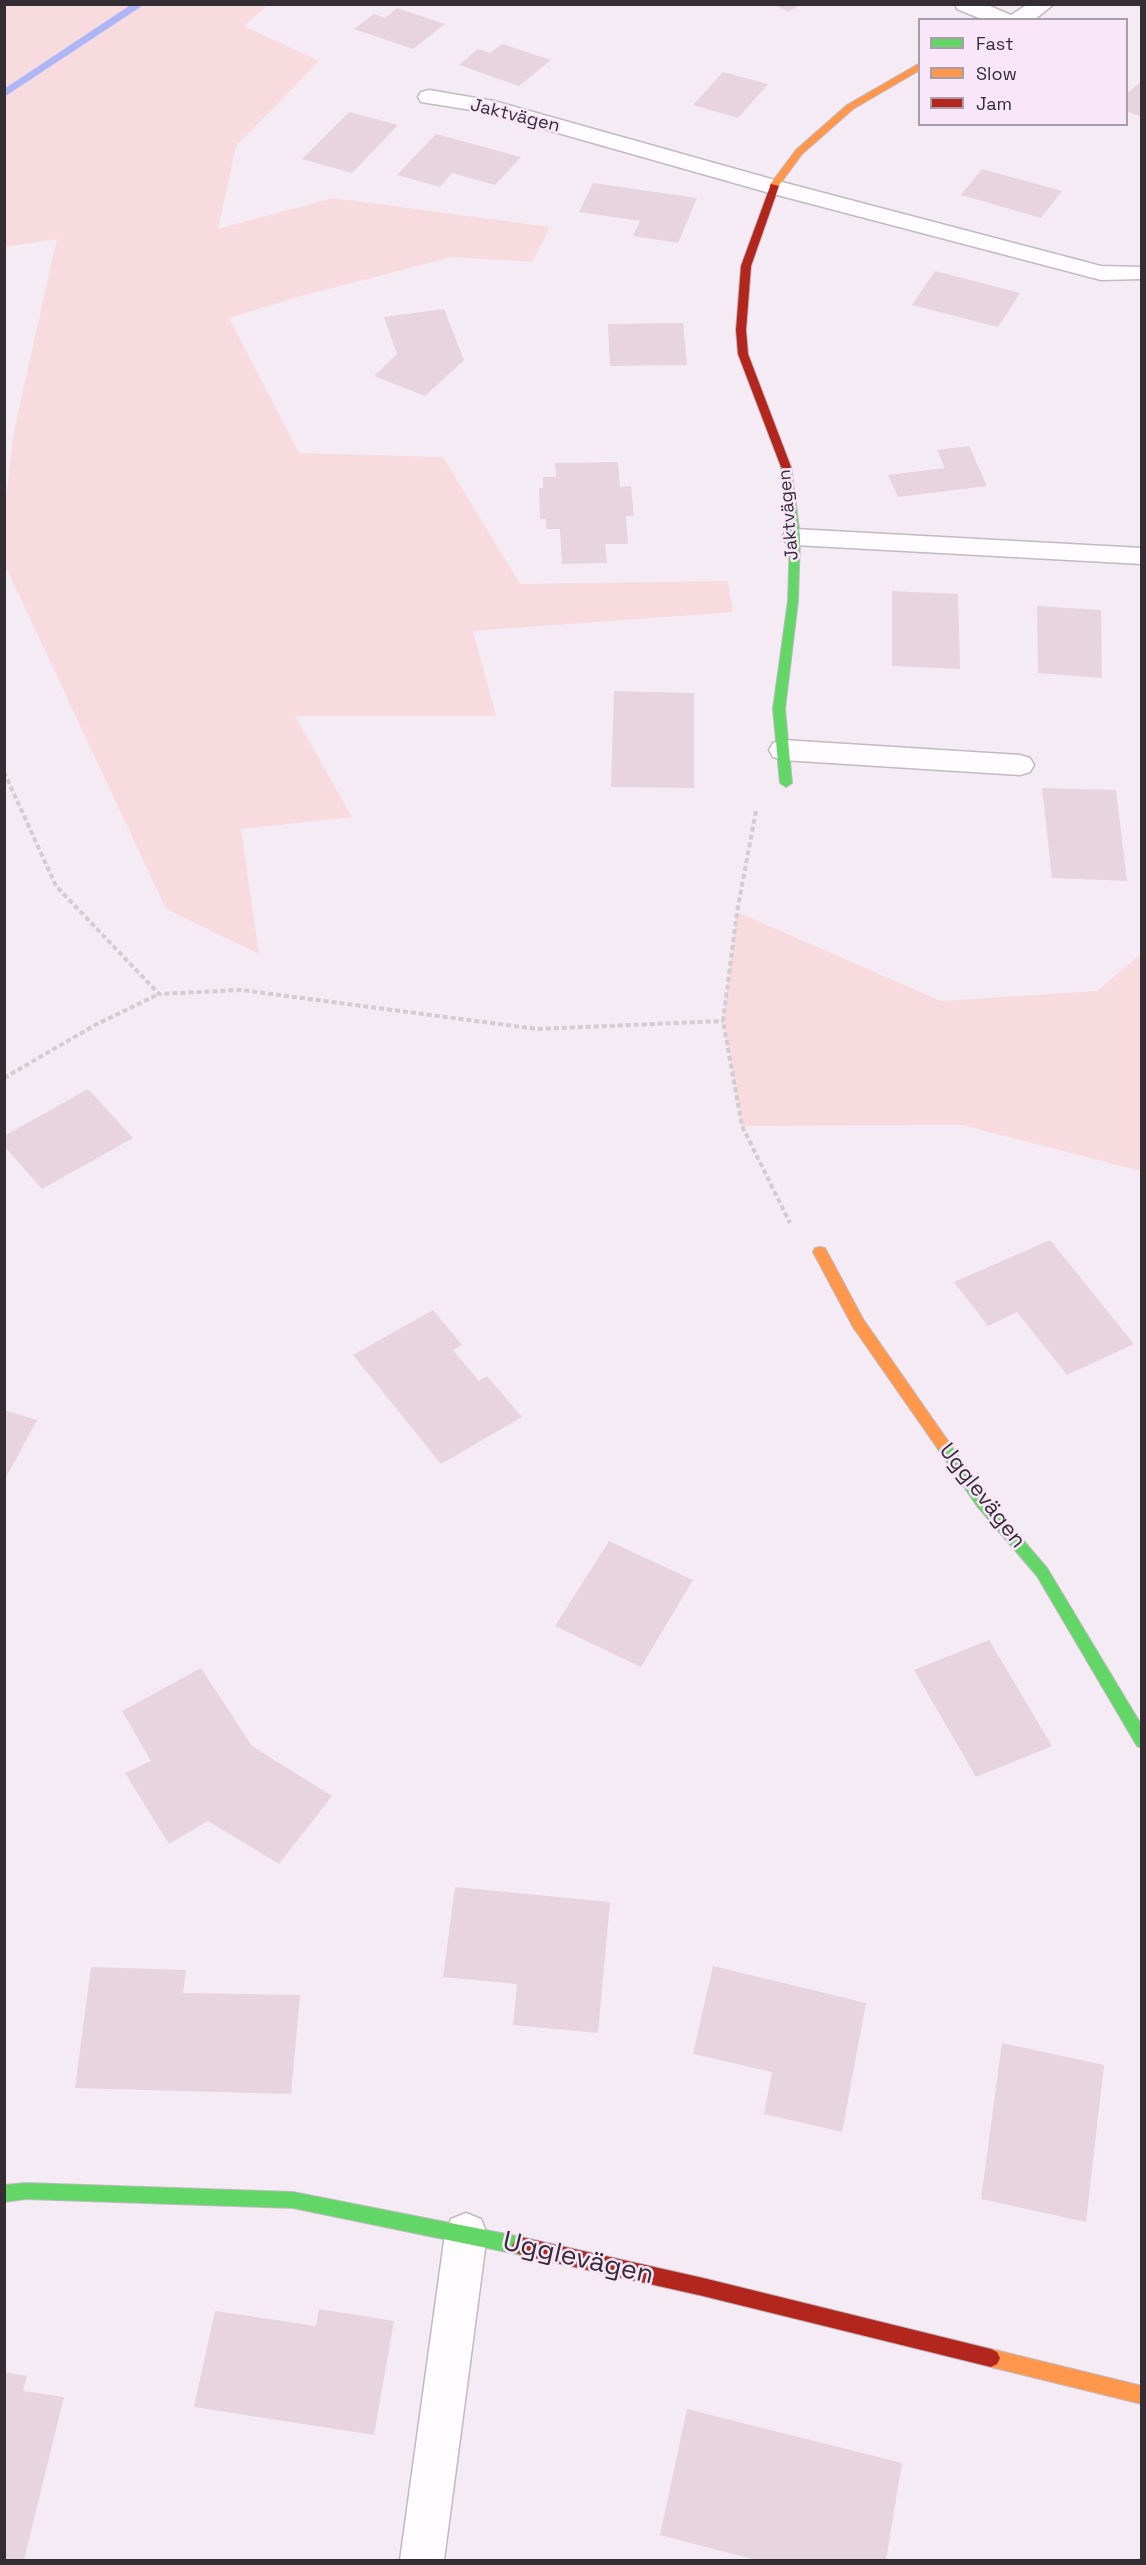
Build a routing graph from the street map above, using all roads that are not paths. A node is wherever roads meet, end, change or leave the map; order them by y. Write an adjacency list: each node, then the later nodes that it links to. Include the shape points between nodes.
1 (965, 4): 3 (street)
2 (1044, 4): 4 (street)
3 (999, 18)
4 (1021, 18)
5 (918, 67): 7 (street, Jaktvägen, via 850,107 799,152)
6 (429, 97): 7 (street, Jaktvägen, via 486,106)
7 (774, 187): 8 (street, Jaktvägen, via 1101,273); 9 (street, Jaktvägen, via 746,266 741,330 743,354 786,463)
8 (1137, 273)
9 (795, 537): 10 (street); 11 (street, Jaktvägen, via 793,601 779,709)
10 (1142, 556)
11 (783, 750): 12 (street); 13 (street, Jaktvägen)
12 (1020, 765)
13 (786, 783)
14 (820, 1252): 15 (street, Ugglevägen, via 858,1323 982,1502 1042,1572)
15 (1142, 1741)
16 (4, 2194): 17 (street, Ugglevägen, via 26,2191 293,2200)
17 (466, 2234): 18 (street, Ugglevägen, via 703,2287); 19 (street)
18 (1142, 2395)
19 (422, 2560)

